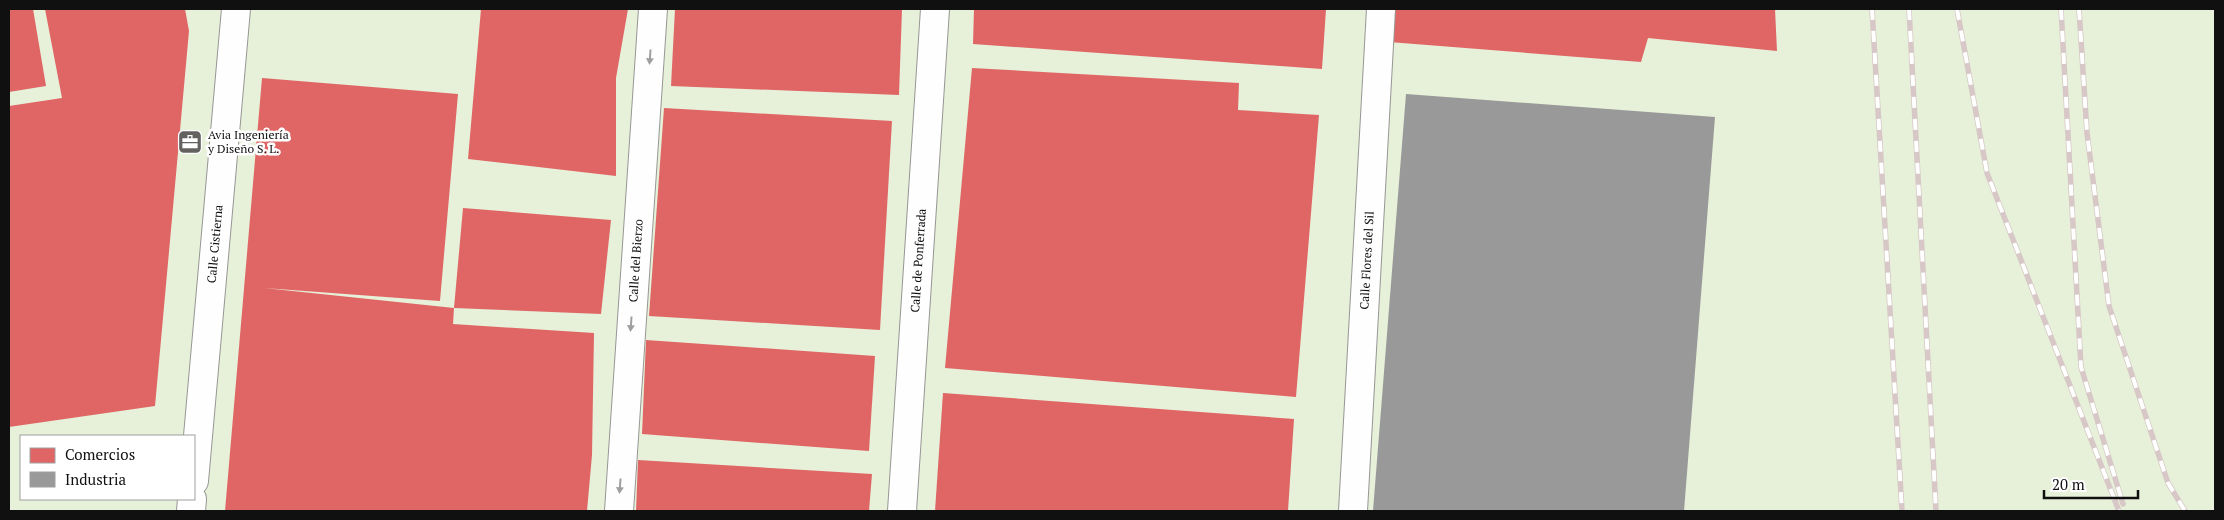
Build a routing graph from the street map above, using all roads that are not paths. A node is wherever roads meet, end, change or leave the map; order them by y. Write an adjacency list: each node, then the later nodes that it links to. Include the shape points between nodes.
1 (236, 9): 5 (street, Calle Cistierna)
2 (653, 9): 6 (street, Calle del Bierzo, one-way to 6)
3 (935, 9): 7 (street, Calle de Ponferrada)
4 (1381, 9): 8 (street, Calle Flores del Sil)
5 (195, 470)
6 (619, 511)
7 (902, 511)
8 (1353, 511)

